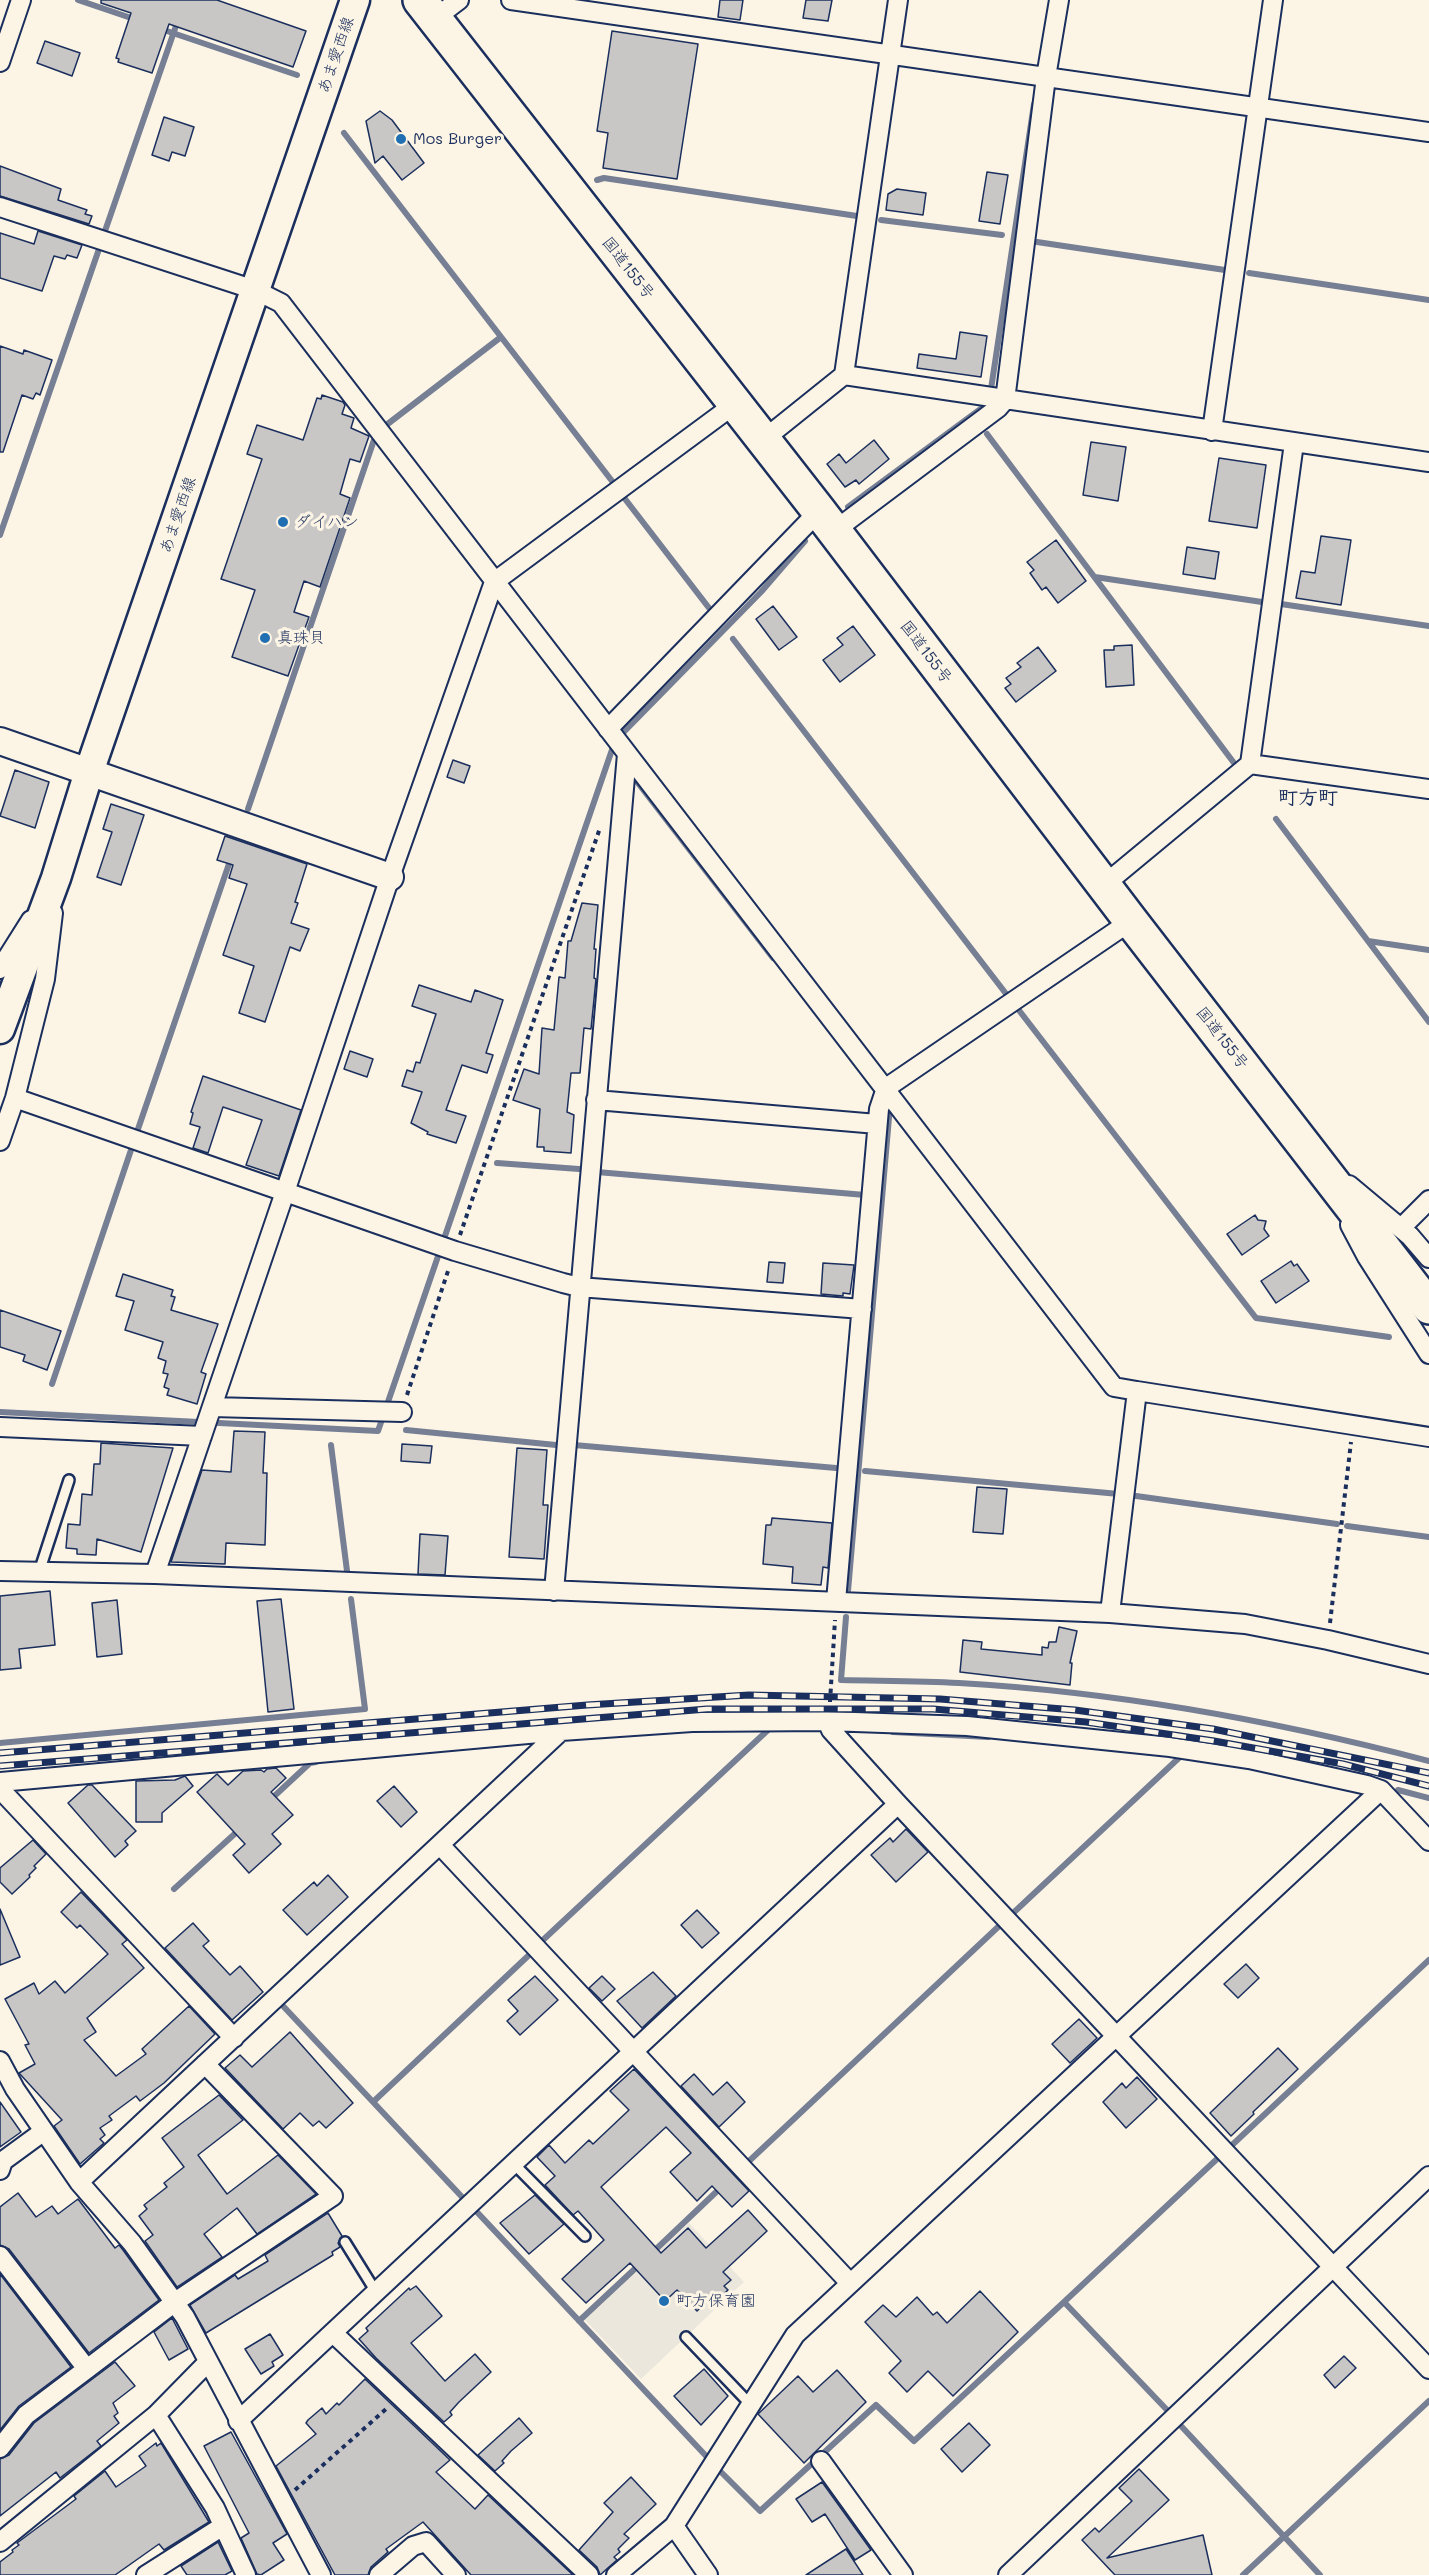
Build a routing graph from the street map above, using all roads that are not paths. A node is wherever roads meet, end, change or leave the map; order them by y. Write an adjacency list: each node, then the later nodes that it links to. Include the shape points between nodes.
1 (21, 0): 9 (street)
2 (355, 0): 14 (main road, あま愛西線)
3 (511, 0): 8 (street)
4 (898, 0): 8 (street)
5 (1059, 0): 10 (street)
6 (1273, 0): 11 (street)
7 (438, 6): 17 (highway, 国道155号)
8 (890, 56): 10 (street); 15 (street)
9 (0, 62)
10 (1046, 77): 11 (street); 16 (street)
11 (1257, 106): 12 (street); 18 (street)
12 (1429, 132)
13 (0, 207): 14 (street)
14 (255, 290): 23 (street, via 281,303); 28 (main road, あま愛西線)
15 (844, 375): 16 (street); 19 (street)
16 (1005, 400): 18 (street); 22 (street)
17 (735, 404): 19 (highway, 国道155号); 23 (street)
18 (1212, 430): 20 (street)
19 (763, 440): 22 (highway, 国道155号)
20 (1294, 443): 21 (street); 27 (street)
21 (1429, 462)
22 (827, 521): 24 (street); 32 (highway, 国道155号)
23 (494, 582): 24 (street); 30 (street)
24 (609, 731): 26 (street)
25 (0, 741): 28 (street)
26 (627, 754): 36 (street); 38 (street)
27 (1250, 764): 29 (street); 32 (street)
28 (89, 772): 30 (street); 31 (main road, あま愛西線)
29 (1429, 789)
30 (390, 877): 42 (street)
31 (56, 878): 34 (street); 35 (main road, あま愛西線); 37 (street, via 45,979)
32 (1104, 885): 33 (highway, 国道155号)
33 (1131, 921): 36 (street); 41 (highway, 国道155号)
34 (0, 969)
35 (0, 1029)
36 (886, 1088): 39 (street); 50 (street, via 1114,1387)
37 (15, 1098): 40 (street); 42 (street)
38 (596, 1100): 39 (street); 46 (street)
39 (878, 1124): 48 (street)
40 (0, 1140)
41 (1313, 1154): 44 (street); 47 (highway, 国道155号); 49 (street, via 1367,1257)
42 (285, 1192): 46 (street, via 455,1251); 51 (street)
43 (1429, 1200): 44 (street)
44 (1401, 1228): 45 (street)
45 (1429, 1258)
46 (579, 1287): 48 (street); 60 (street)
47 (1429, 1307)
48 (862, 1309): 61 (street)
49 (1429, 1354)
50 (1137, 1391): 55 (street); 62 (street)
51 (211, 1409): 52 (street); 54 (street)
52 (390, 1411)
53 (0, 1427): 54 (street)
54 (203, 1433): 59 (street)
55 (1429, 1437)
56 (69, 1480): 58 (lane)
57 (0, 1571): 58 (street)
58 (39, 1572): 59 (street)
59 (154, 1574): 60 (street)
60 (554, 1591): 61 (street)
61 (836, 1601): 62 (street)
62 (1110, 1613): 63 (street, via 1245,1624)
63 (1429, 1664)
64 (827, 1720): 65 (street, via 692,1722); 68 (street, via 968,1726 1170,1747 1249,1760); 69 (street, via 831,1730)
65 (561, 1731): 66 (street); 71 (street)
66 (0, 1782)
67 (0, 1789): 73 (street)
68 (1381, 1790): 70 (street); 72 (street)
69 (898, 1804): 72 (street); 74 (street)
70 (1429, 1841)
71 (440, 1845): 73 (street); 74 (street)
72 (1115, 2036): 85 (street); 86 (street)
73 (234, 2038): 76 (street)
74 (633, 2051): 78 (street); 86 (street)
75 (0, 2061): 77 (street)
76 (205, 2064): 81 (street); 88 (street, via 333,2196)
77 (44, 2131): 79 (street, via 3,2161); 81 (street)
78 (513, 2163): 82 (lane); 87 (street)
79 (0, 2170)
80 (1429, 2176): 85 (street)
81 (79, 2182): 88 (street, via 132,2243)
82 (585, 2236)
83 (345, 2242): 87 (lane)
84 (0, 2256): 92 (street)
85 (1333, 2269): 93 (street); 111 (street)
86 (850, 2283): 94 (street, via 795,2335)
87 (376, 2292): 89 (street)
88 (175, 2302): 91 (street); 92 (street)
89 (333, 2333): 96 (street); 107 (street)
90 (686, 2337): 94 (lane)
91 (208, 2361): 95 (street); 96 (street)
92 (87, 2369): 97 (street, via 26,2415)
93 (1429, 2369)
94 (750, 2404): 100 (street)
95 (156, 2415): 99 (street); 101 (street)
96 (238, 2421): 104 (street)
97 (0, 2448)
98 (821, 2461): 110 (street)
99 (223, 2526): 102 (street); 103 (street)
100 (674, 2526): 108 (street); 109 (street)
101 (0, 2542)
102 (146, 2575)
103 (246, 2575)
104 (321, 2575)
105 (379, 2575): 106 (street, via 413,2546 426,2542)
106 (456, 2575)
107 (589, 2575)
108 (616, 2575)
109 (708, 2575)
110 (903, 2575)
111 (1008, 2575)

